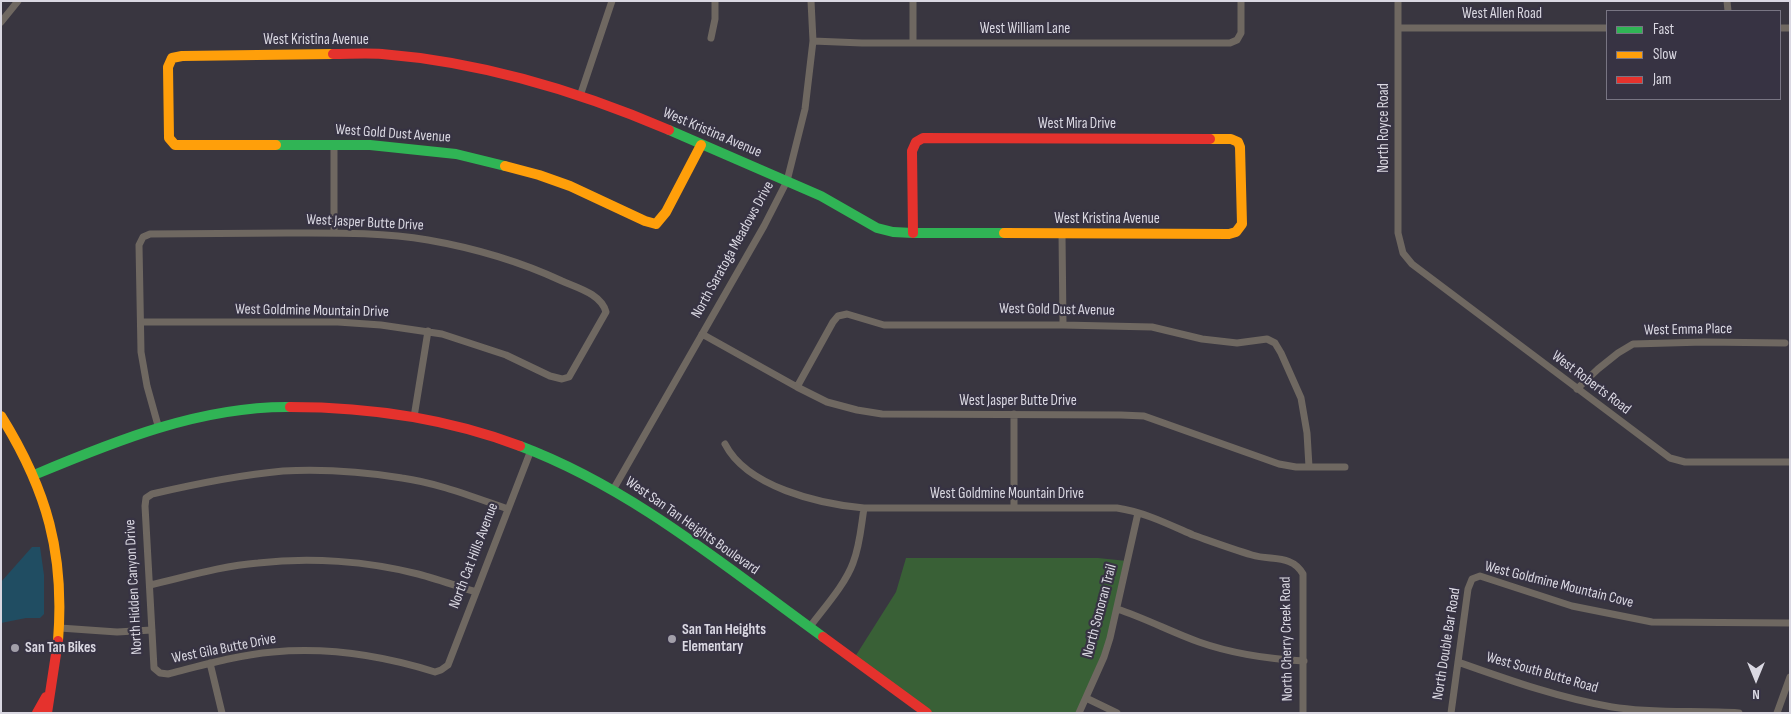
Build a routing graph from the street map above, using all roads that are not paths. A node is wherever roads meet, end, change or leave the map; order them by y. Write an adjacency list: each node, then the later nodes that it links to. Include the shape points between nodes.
1 (18, 1): 8 (street)
2 (612, 1): 14 (street)
3 (715, 1): 11 (street)
4 (811, 1): 12 (street, North Saratoga Meadows Drive)
5 (913, 1): 13 (street)
6 (1241, 1): 13 (street, West William Lane, via 1241,33 1230,43)
7 (1398, 1): 9 (street, North Royce Road)
8 (1, 22)
9 (1398, 28): 10 (street, West Allen Road); 23 (street, North Royce Road, via 1398,233)
10 (1606, 28)
11 (711, 38)
12 (812, 41): 13 (street, West William Lane); 18 (street, North Saratoga Meadows Drive, via 805,109)
13 (913, 43)
14 (580, 96): 15 (street, West Kristina Avenue, via 483,69 381,54 182,56 172,58 168,67 169,138); 17 (street, West Kristina Avenue)
15 (175, 144): 16 (street, West Gold Dust Avenue)
16 (334, 144): 17 (street, West Gold Dust Avenue, via 456,154 539,175 656,224 666,212); 19 (street)
17 (701, 145): 18 (street, West Kristina Avenue)
18 (787, 181): 21 (street, West Kristina Avenue, via 877,228); 27 (street, North Saratoga Meadows Drive)
19 (334, 232): 24 (street, West Jasper Butte Drive, via 150,234 139,246); 29 (street, West Jasper Butte Drive, via 398,236 475,250 551,276 596,297 604,303 606,312 569,377)
20 (1236, 232): 21 (street, West Mira Drive, via 1242,224 1240,147 1231,139 923,138 916,142 912,151); 22 (street, West Kristina Avenue)
21 (913, 233): 22 (street, West Kristina Avenue)
22 (1062, 234): 25 (street)
23 (1402, 253): 31 (street, West Roberts Road, via 1412,264)
24 (141, 322): 26 (street, West Goldmine Mountain Drive, via 338,322); 35 (street, via 143,369)
25 (1063, 325): 30 (street, West Gold Dust Avenue, via 884,325 847,314 838,316); 39 (street, West Gold Dust Avenue, via 1152,327 1237,343 1267,339 1275,343 1301,398)
26 (428, 331): 29 (street, West Goldmine Mountain Drive, via 485,348); 34 (street)
27 (702, 334): 30 (street, West Jasper Butte Drive); 42 (street, North Saratoga Meadows Drive)
28 (1785, 343): 31 (street, West Emma Place, via 1633,344)
29 (562, 379)
30 (797, 387): 32 (street, West Jasper Butte Drive, via 827,402 882,414)
31 (1577, 389): 38 (street, West Roberts Road, via 1670,458 1685,462)
32 (1014, 414): 39 (street, West Jasper Butte Drive, via 1144,416 1279,464); 43 (street)
33 (1, 416): 41 (street)
34 (414, 417): 35 (street, West San Tan Heights Boulevard, via 302,406 207,416); 37 (street, West San Tan Heights Boulevard, via 495,436)
35 (159, 429): 41 (street, West San Tan Heights Boulevard, via 112,442)
36 (725, 444): 44 (street, West Goldmine Mountain Drive, via 740,465 769,483 824,502)
37 (531, 450): 42 (street, West San Tan Heights Boulevard); 45 (street, North Cat Hills Avenue)
38 (1790, 462)
39 (1309, 468): 40 (street, West Jasper Butte Drive)
40 (1344, 468)
41 (34, 475): 53 (street, via 45,502 57,555)
42 (613, 490): 54 (street, West San Tan Heights Boulevard, via 664,522)
43 (1014, 507): 44 (street, West Goldmine Mountain Drive); 46 (street, West Goldmine Mountain Drive, via 1117,508)
44 (864, 508): 54 (street, via 853,564)
45 (508, 509): 49 (street, North Hidden Canyon Drive, via 450,489 366,473 285,471 247,475 152,494 146,498 145,506); 50 (street, North Cat Hills Avenue)
46 (1138, 513): 47 (street, West Goldmine Mountain Drive, via 1229,548); 51 (street, North Sonoran Trail)
47 (1299, 565): 56 (street, North Cherry Creek Road, via 1304,574)
48 (1472, 579): 52 (street, West Goldmine Mountain Cove, via 1480,576 1572,606 1652,622); 57 (street, North Double Bar Road)
49 (150, 585): 50 (street, via 258,562 320,561 387,568); 55 (street, North Hidden Canyon Drive)
50 (476, 592): 59 (street, North Cat Hills Avenue, via 448,665)
51 (1117, 609): 56 (street, via 1198,642 1237,653); 63 (street, North Sonoran Trail, via 1104,657)
52 (1790, 623)
53 (60, 628): 55 (street, via 117,632); 62 (street)
54 (809, 628): 67 (street, West San Tan Heights Boulevard)
55 (152, 630): 60 (street, North Hidden Canyon Drive, via 154,668)
56 (1304, 661): 70 (street, North Cherry Creek Road)
57 (1458, 662): 71 (street, North Double Bar Road); 72 (street, West South Butte Road, via 1540,690 1613,707)
58 (210, 664): 59 (street, West Gila Butte Drive, via 273,652 306,651 382,658 435,672); 60 (street, West Gila Butte Drive); 66 (street)
59 (441, 670)
60 (160, 673)
61 (1790, 677): 73 (street)
62 (49, 692): 64 (street); 65 (street)
63 (1086, 698): 68 (street, North Sonoran Trail); 69 (street)
64 (37, 713)
65 (47, 713)
66 (222, 713)
67 (927, 713)
68 (1079, 713)
69 (1117, 713)
70 (1303, 713)
71 (1451, 713)
72 (1739, 713)
73 (1777, 713)

